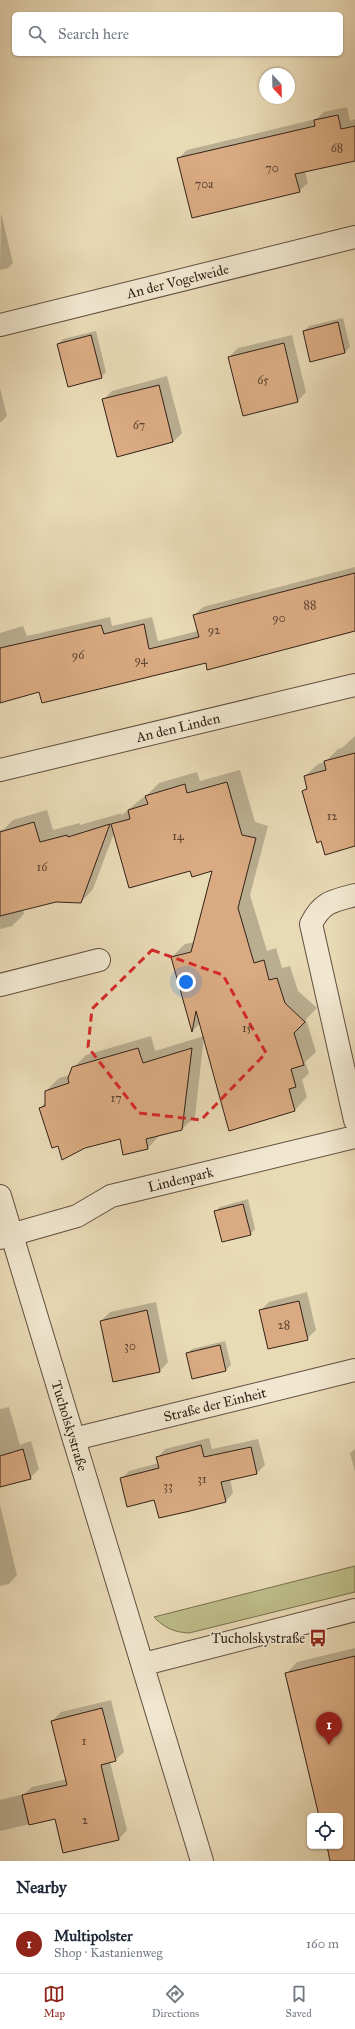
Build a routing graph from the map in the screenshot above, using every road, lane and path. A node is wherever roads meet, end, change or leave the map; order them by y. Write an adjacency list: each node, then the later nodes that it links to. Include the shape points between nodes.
1 (355, 238): 2 (street, An der Vogelweide)
2 (0, 325)
3 (355, 685): 4 (street, An den Linden)
4 (0, 770)
5 (355, 895): 8 (street, via 323,906 311,924)
6 (99, 960): 7 (street)
7 (0, 986)
8 (355, 1120)
9 (355, 1137): 11 (street, Lindenpark, via 112,1196 77,1216)
10 (0, 1196): 11 (street, Tucholskystraße)
11 (6, 1237): 13 (street, Tucholskystraße)
12 (355, 1370): 13 (street, Straße der Einheit)
13 (74, 1439): 15 (street, Tucholskystraße)
14 (355, 1610): 15 (street)
15 (144, 1664): 16 (street, Tucholskystraße)
16 (202, 1861)

